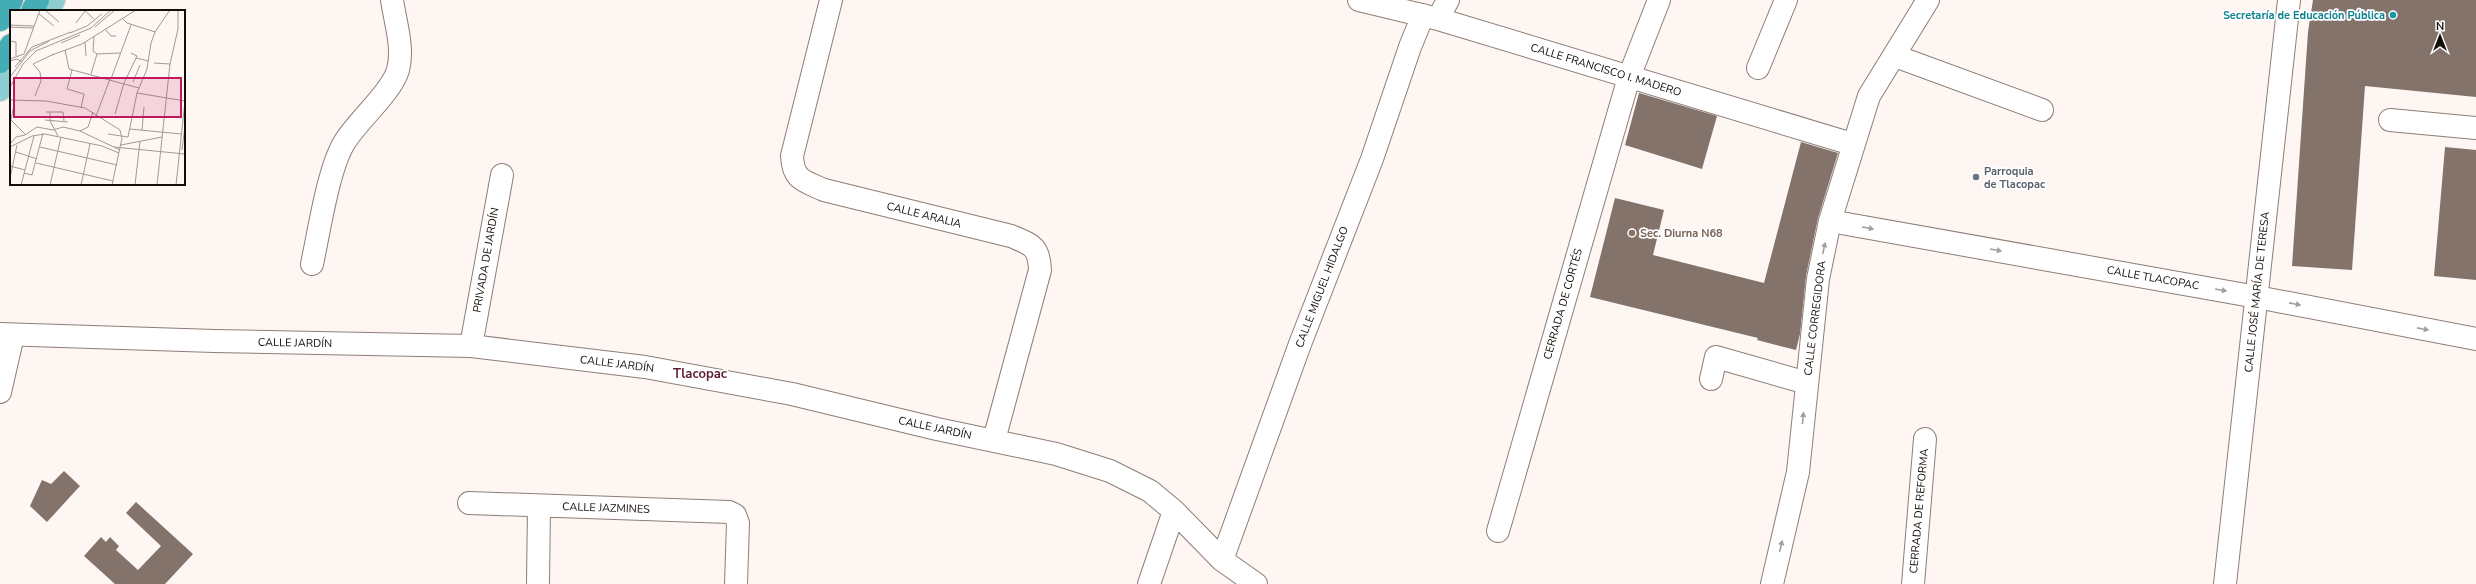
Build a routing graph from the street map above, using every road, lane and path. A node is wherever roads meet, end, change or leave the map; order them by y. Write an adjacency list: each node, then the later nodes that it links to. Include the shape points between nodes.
1 (12, 0): 18 (highway)
2 (21, 0): 13 (highway)
3 (38, 0): 14 (highway)
4 (54, 0): 15 (main road)
5 (392, 0): 33 (street, via 400,50 398,70 382,96 344,144 334,170)
6 (831, 0): 42 (street, CALLE ARALIA, via 792,156 793,170 802,180 824,190 1011,236 1033,246 1039,256 1040,270)
7 (1359, 0): 16 (street, CALLE FRANCISCO I. MADERO)
8 (1448, 0): 16 (street, CALLE MIGUEL HIDALGO)
9 (1659, 0): 25 (street, CERRADA DE CORTÉS)
10 (1786, 0): 23 (street)
11 (1928, 0): 21 (street, CALLE CORREGIDORA)
12 (2289, 0): 34 (street, CALLE JOSÉ MARÍA DE TERESA)
13 (15, 10)
14 (33, 10)
15 (48, 10)
16 (1430, 17): 25 (street, CALLE FRANCISCO I. MADERO); 47 (street, CALLE MIGUEL HIDALGO, via 1300,344)
17 (10, 19): 19 (highway)
18 (0, 20)
19 (0, 35)
20 (10, 47): 22 (highway)
21 (1895, 56): 27 (street); 30 (street, CALLE CORREGIDORA, via 1869,96)
22 (0, 62)
23 (1758, 68)
24 (10, 74): 26 (main road)
25 (1629, 77): 30 (street, CALLE FRANCISCO I. MADERO); 46 (street, CERRADA DE CORTÉS)
26 (0, 90)
27 (2042, 110)
28 (2390, 120): 29 (street)
29 (2476, 128)
30 (1852, 144): 32 (street, CALLE CORREGIDORA)
31 (502, 174): 37 (street, PRIVADA DE JARDÍN)
32 (1830, 221): 34 (street, CALLE TLACOPAC, one-way to 34); 39 (street, CALLE CORREGIDORA, one-way to 32, via 1818,279)
33 (312, 264)
34 (2257, 297): 36 (street, CALLE TLACOPAC, one-way to 36); 54 (street, CALLE JOSÉ MARÍA DE TERESA)
35 (6, 334): 37 (street, CALLE JARDÍN); 40 (street)
36 (2476, 339)
37 (471, 346): 42 (street, CALLE JARDÍN, via 645,367 792,394)
38 (1711, 379): 39 (street, via 1716,357)
39 (1807, 383): 52 (street, CALLE CORREGIDORA, one-way to 39, via 1798,472)
40 (0, 392)
41 (1925, 439): 53 (street, CERRADA DE REFORMA)
42 (994, 440): 45 (street, CALLE JARDÍN, via 1056,454 1110,471 1150,491)
43 (469, 503): 44 (street, CALLE JAZMINES)
44 (540, 506): 48 (street); 49 (street, CALLE JAZMINES, via 729,512 735,515 738,522)
45 (1174, 511): 47 (street, CALLE JARDÍN); 50 (street)
46 (1498, 531)
47 (1222, 560): 51 (street, CALLE JARDÍN)
48 (538, 584)
49 (736, 584)
50 (1149, 584)
51 (1256, 584)
52 (1772, 584)
53 (1913, 584)
54 (2225, 584)

